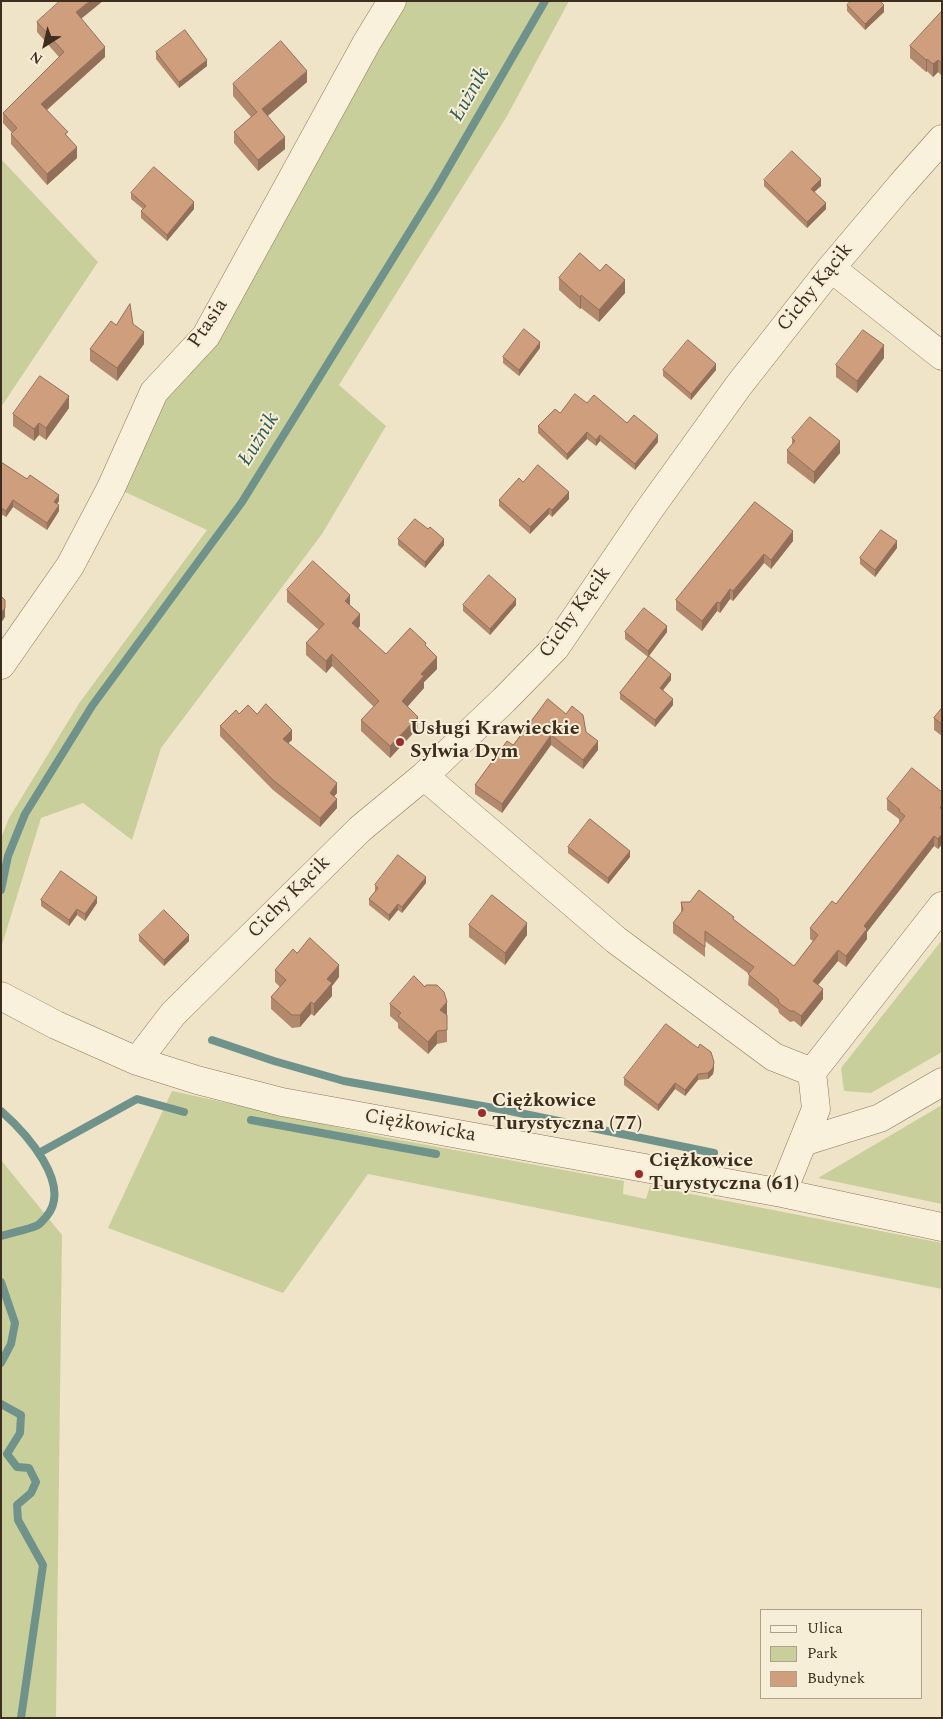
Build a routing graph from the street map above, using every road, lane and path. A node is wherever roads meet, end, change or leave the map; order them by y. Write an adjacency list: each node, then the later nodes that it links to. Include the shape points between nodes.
1 (392, 1): 5 (street, Ptasia, via 206,336 154,392 111,488 70,566)
2 (942, 140): 3 (street, Cichy Kącik)
3 (831, 268): 4 (street); 6 (street, Cichy Kącik, via 699,440 555,648)
4 (942, 356)
5 (1, 665)
6 (424, 776): 9 (street, Cichy Kącik, via 360,829 173,1014); 10 (street, via 616,940 774,1057)
7 (942, 906): 10 (street)
8 (1, 996): 9 (street, Ciężkowicka)
9 (136, 1061): 13 (street, Ciężkowicka, via 282,1102)
10 (812, 1072): 12 (street, via 816,1109)
11 (942, 1082): 12 (street, via 880,1118)
12 (803, 1142): 13 (street)
13 (782, 1193): 14 (street, Ciężkowicka)
14 (942, 1227)

